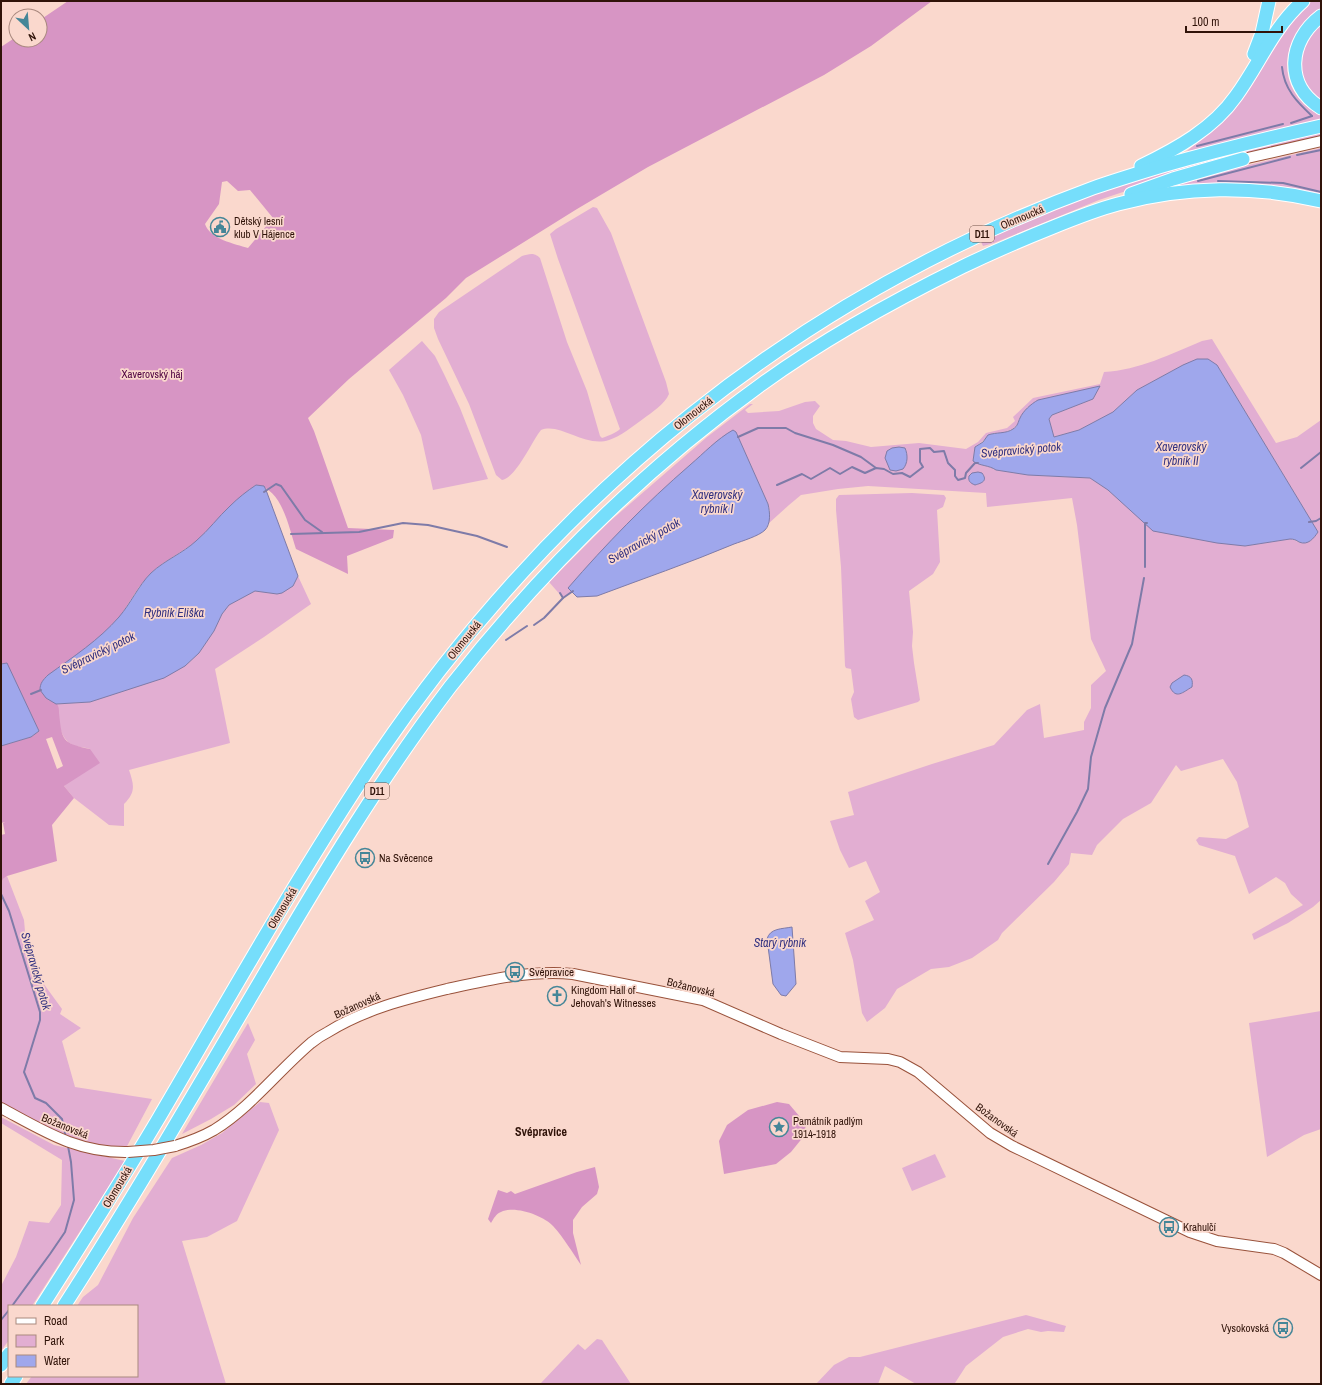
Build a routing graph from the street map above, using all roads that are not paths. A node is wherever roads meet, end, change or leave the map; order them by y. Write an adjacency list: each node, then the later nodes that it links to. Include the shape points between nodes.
1 (1269, 1): 7 (highway, via 1258,45 1240,80 1212,117)
2 (1303, 1): 7 (highway, via 1279,28 1223,113 1213,123)
3 (1321, 16): 4 (highway, via 1301,38 1294,63 1301,88 1310,100)
4 (1321, 108)
5 (1321, 126): 9 (highway, D11, via 1216,151)
6 (1321, 141): 8 (street)
7 (1184, 142): 9 (highway, via 1151,162)
8 (1243, 159): 11 (highway, D11, via 1157,184)
9 (1097, 186): 14 (highway, Olomoucká / D11, via 1009,222 945,252 872,291 812,328 749,370 658,441 603,489 546,546 466,636 376,759 304,870 154,1125)
10 (1321, 201): 11 (highway, via 1250,191 1189,191 1125,202)
11 (1073, 220): 15 (highway, Olomoucká / D11, via 952,272 851,326 795,361 670,455 616,503 559,560 512,612 449,689 368,804 313,892 138,1189)
12 (1, 1108): 13 (street, Božanovská, bridge, via 68,1142 105,1151 128,1152 174,1146 213,1130 228,1120 311,1042 366,1012 480,981 528,974 573,974 704,1000 840,1057 900,1062 918,1072 990,1132 1034,1158 1198,1236 1274,1249)
13 (1321, 1275)
14 (43, 1305)
15 (65, 1305)
16 (8, 1355): 17 (highway)
17 (1, 1365)

